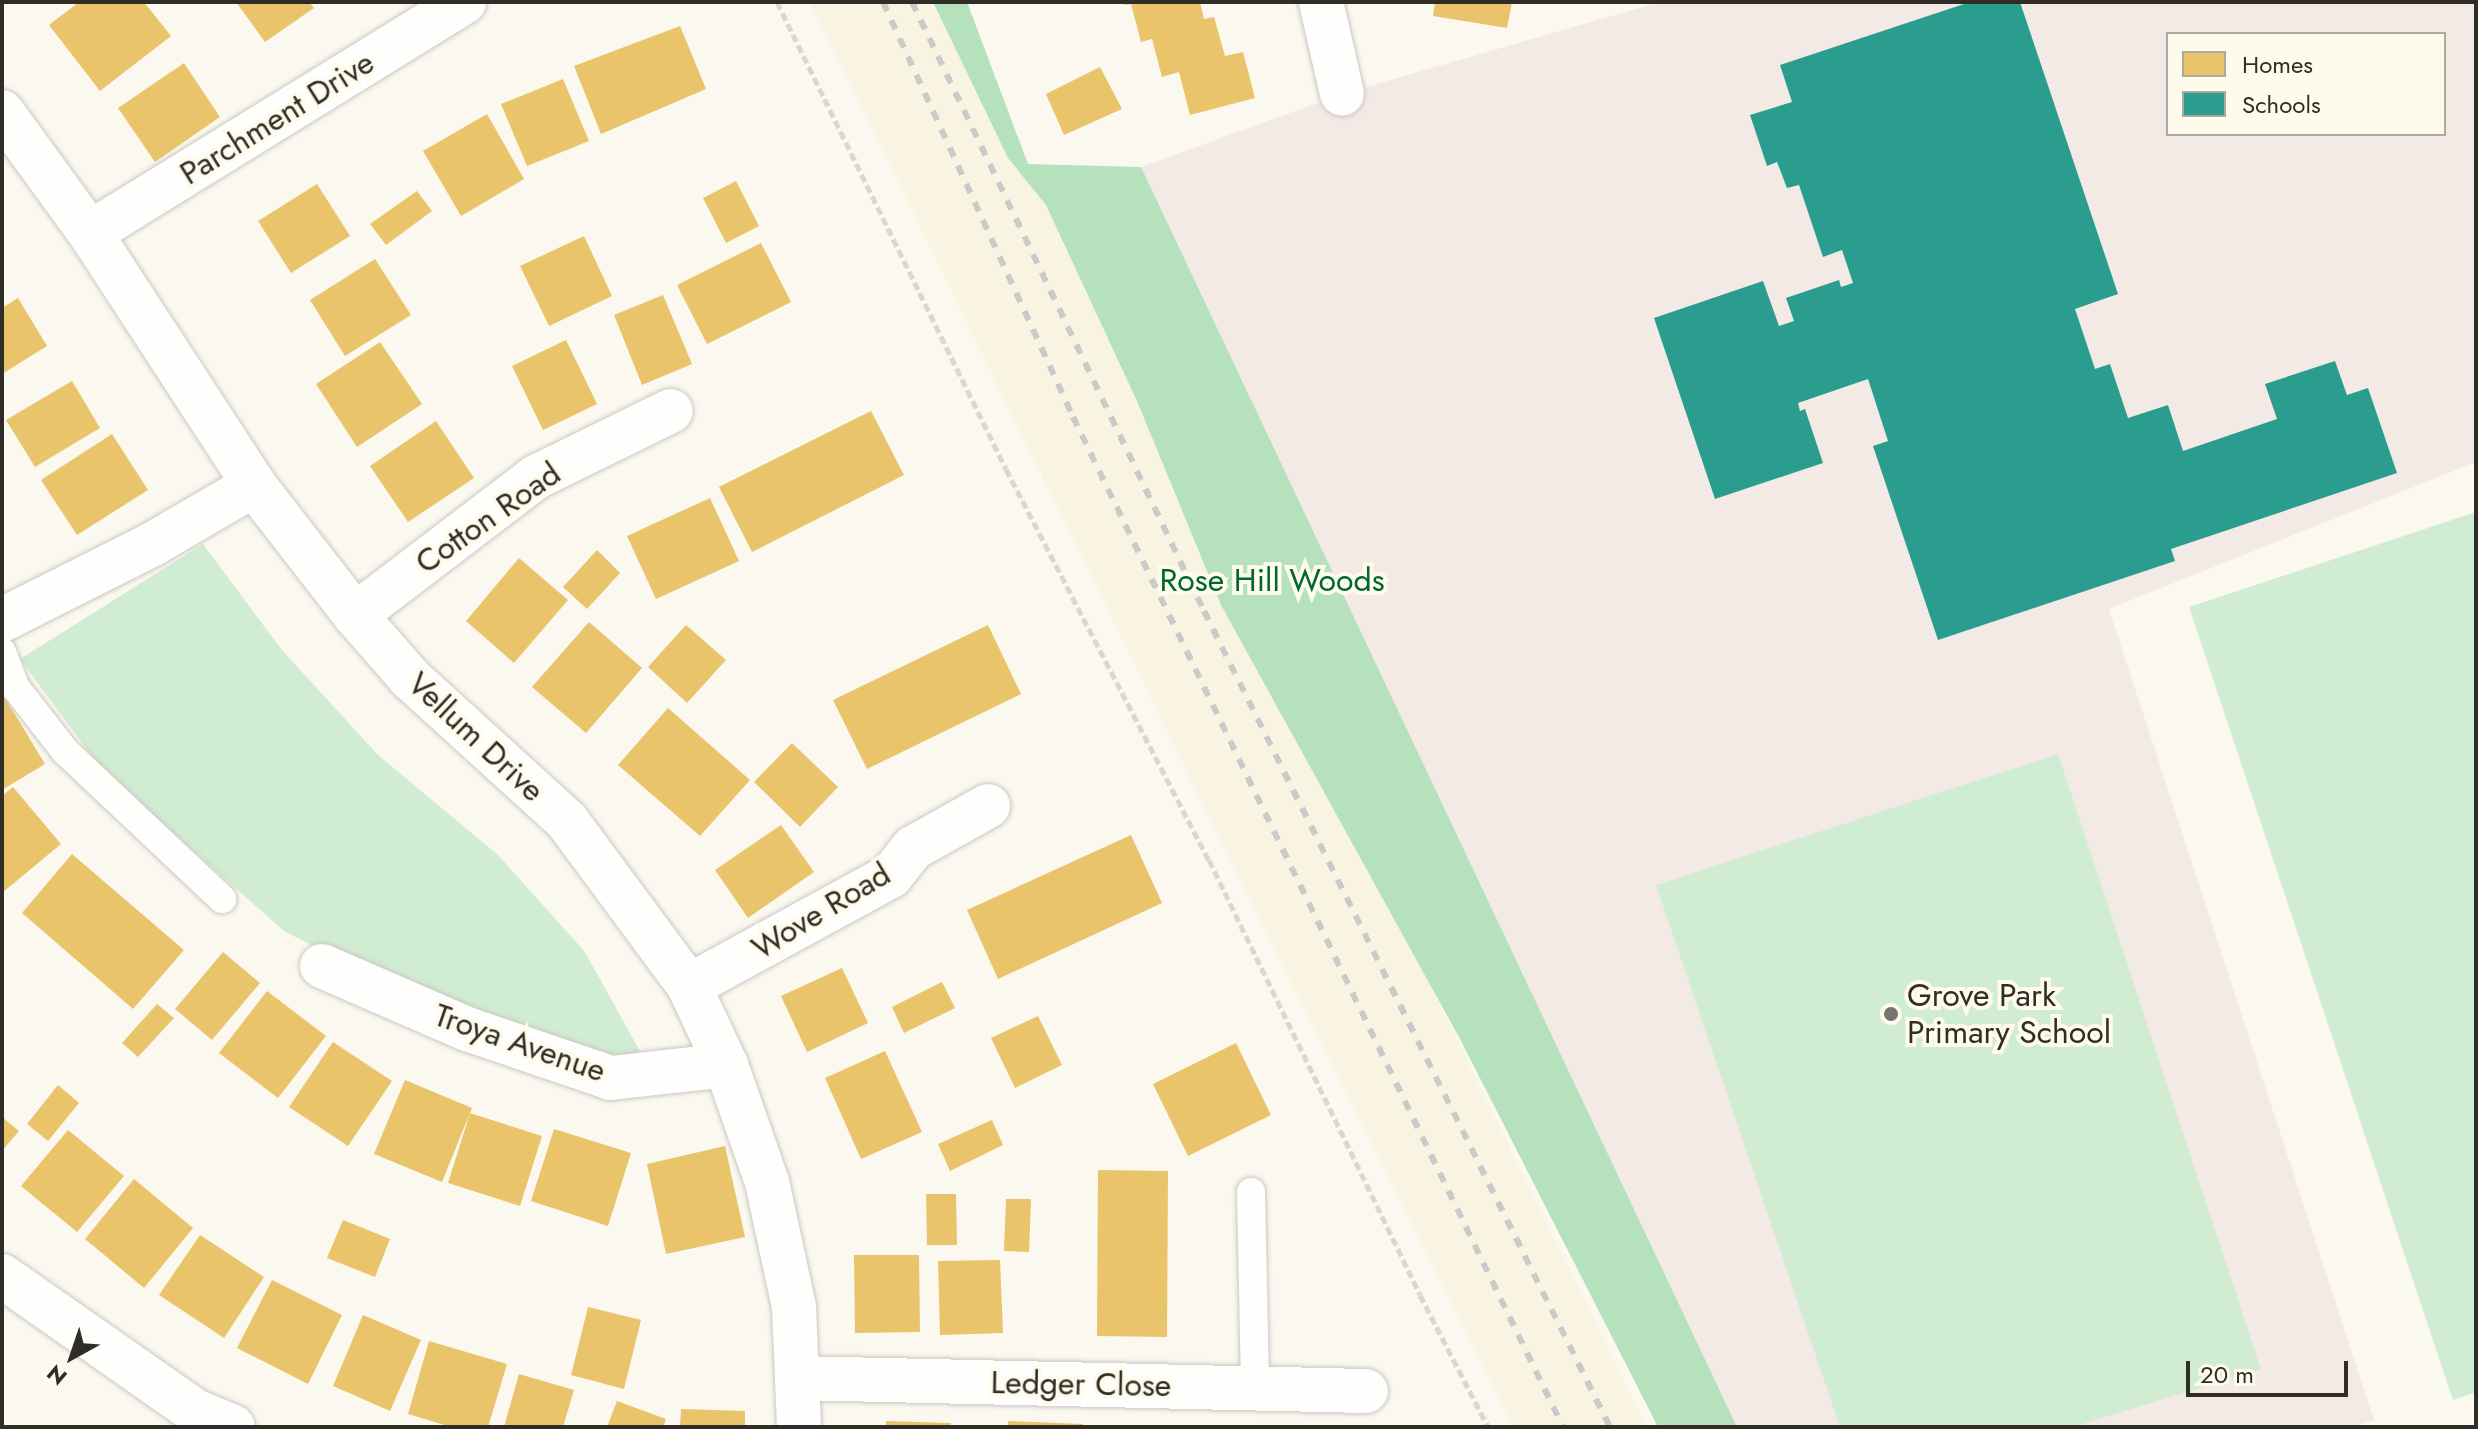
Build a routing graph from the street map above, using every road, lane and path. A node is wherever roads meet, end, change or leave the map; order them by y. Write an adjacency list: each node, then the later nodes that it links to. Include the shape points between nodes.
1 (464, 2): 6 (street, Parchment Drive)
2 (777, 2): 24 (path)
3 (1321, 2): 4 (street)
4 (1342, 94)
5 (2, 112): 6 (street, Vellum Drive)
6 (90, 233): 8 (street, Vellum Drive)
7 (671, 411): 9 (street, Cotton Road, via 536,477)
8 (254, 485): 9 (street, Vellum Drive); 10 (street, via 153,544)
9 (355, 615): 15 (street, Vellum Drive, via 410,678 567,821)
10 (2, 620)
11 (2, 652): 13 (lane, via 16,688 65,751)
12 (988, 806): 15 (street, Wove Road, via 913,848 891,876)
13 (222, 899)
14 (322, 966): 16 (street, Troya Avenue, via 467,1029 611,1078)
15 (689, 986): 16 (street, Vellum Drive)
16 (726, 1065): 19 (street, Vellum Drive, via 767,1182 794,1307)
17 (1251, 1192): 20 (lane)
18 (2, 1276): 22 (street, via 195,1411)
19 (797, 1378): 20 (street, Ledger Close); 23 (street, Vellum Drive)
20 (1255, 1388): 21 (street, Ledger Close)
21 (1366, 1391)
22 (233, 1427)
23 (799, 1427)
24 (1488, 1427)

